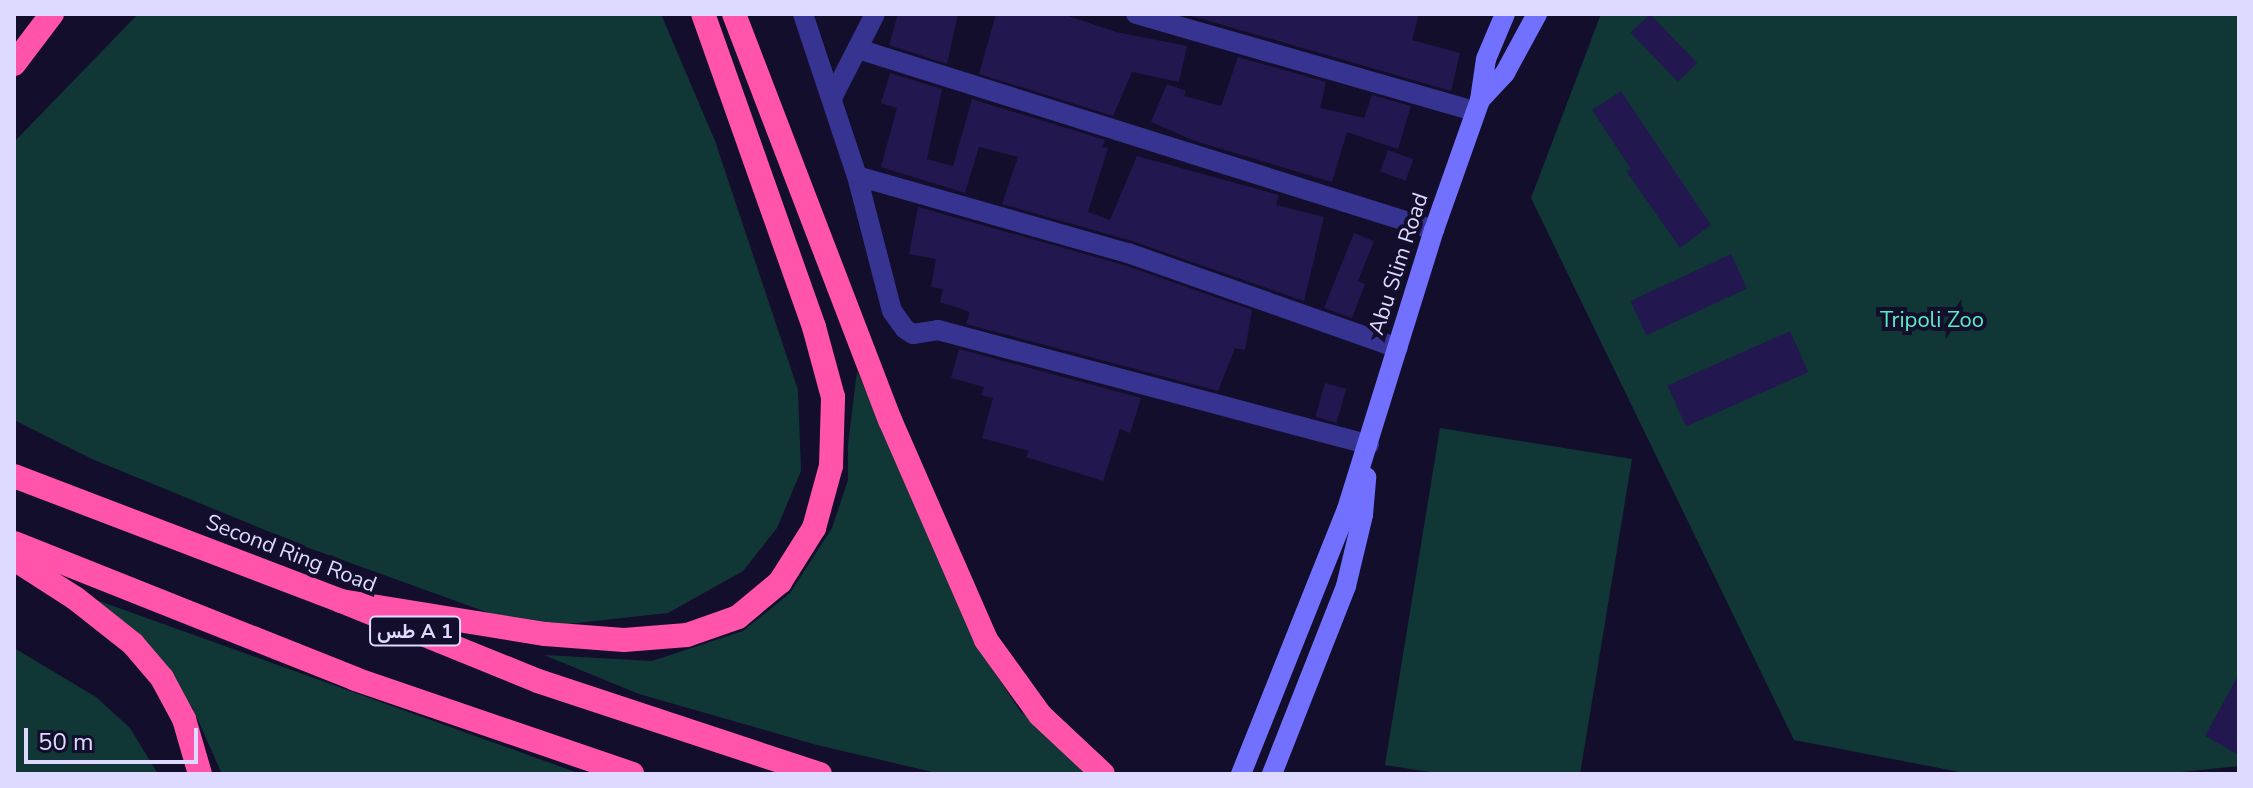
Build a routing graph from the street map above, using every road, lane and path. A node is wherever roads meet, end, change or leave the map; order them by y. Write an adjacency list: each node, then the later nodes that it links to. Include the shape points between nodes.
1 (52, 14): 10 (highway)
2 (703, 14): 20 (highway, via 814,327 833,397 831,466 814,528 780,582 738,617 687,635 624,640 545,634)
3 (734, 14): 24 (highway, via 890,420 986,640 1040,715)
4 (803, 14): 11 (street)
5 (875, 14): 9 (street)
6 (1136, 14): 12 (street)
7 (1505, 14): 12 (main road, Abu Slim Road, via 1486,59)
8 (1537, 14): 12 (main road, Abu Slim Road, via 1505,73)
9 (858, 49): 11 (street); 14 (street)
10 (14, 64)
11 (832, 98): 13 (street)
12 (1478, 106): 14 (main road, Abu Slim Road)
13 (857, 176): 15 (street, via 1128,253); 16 (street, via 892,311 913,334 938,330)
14 (1434, 230): 15 (main road, Abu Slim Road)
15 (1398, 348): 16 (main road, Abu Slim Road)
16 (1369, 445): 25 (main road, Abu Slim Road); 26 (main road, Abu Slim Road, via 1363,515 1346,586)
17 (14, 476): 20 (highway, Second Ring Road / طس A 1)
18 (14, 543): 22 (highway, via 355,679)
19 (14, 559): 21 (highway, via 133,644 162,678 184,719)
20 (341, 601): 23 (highway, Second Ring Road / طس A 1, via 538,681)
21 (200, 774)
22 (632, 774)
23 (820, 774)
24 (1103, 774)
25 (1241, 774)
26 (1272, 774)

